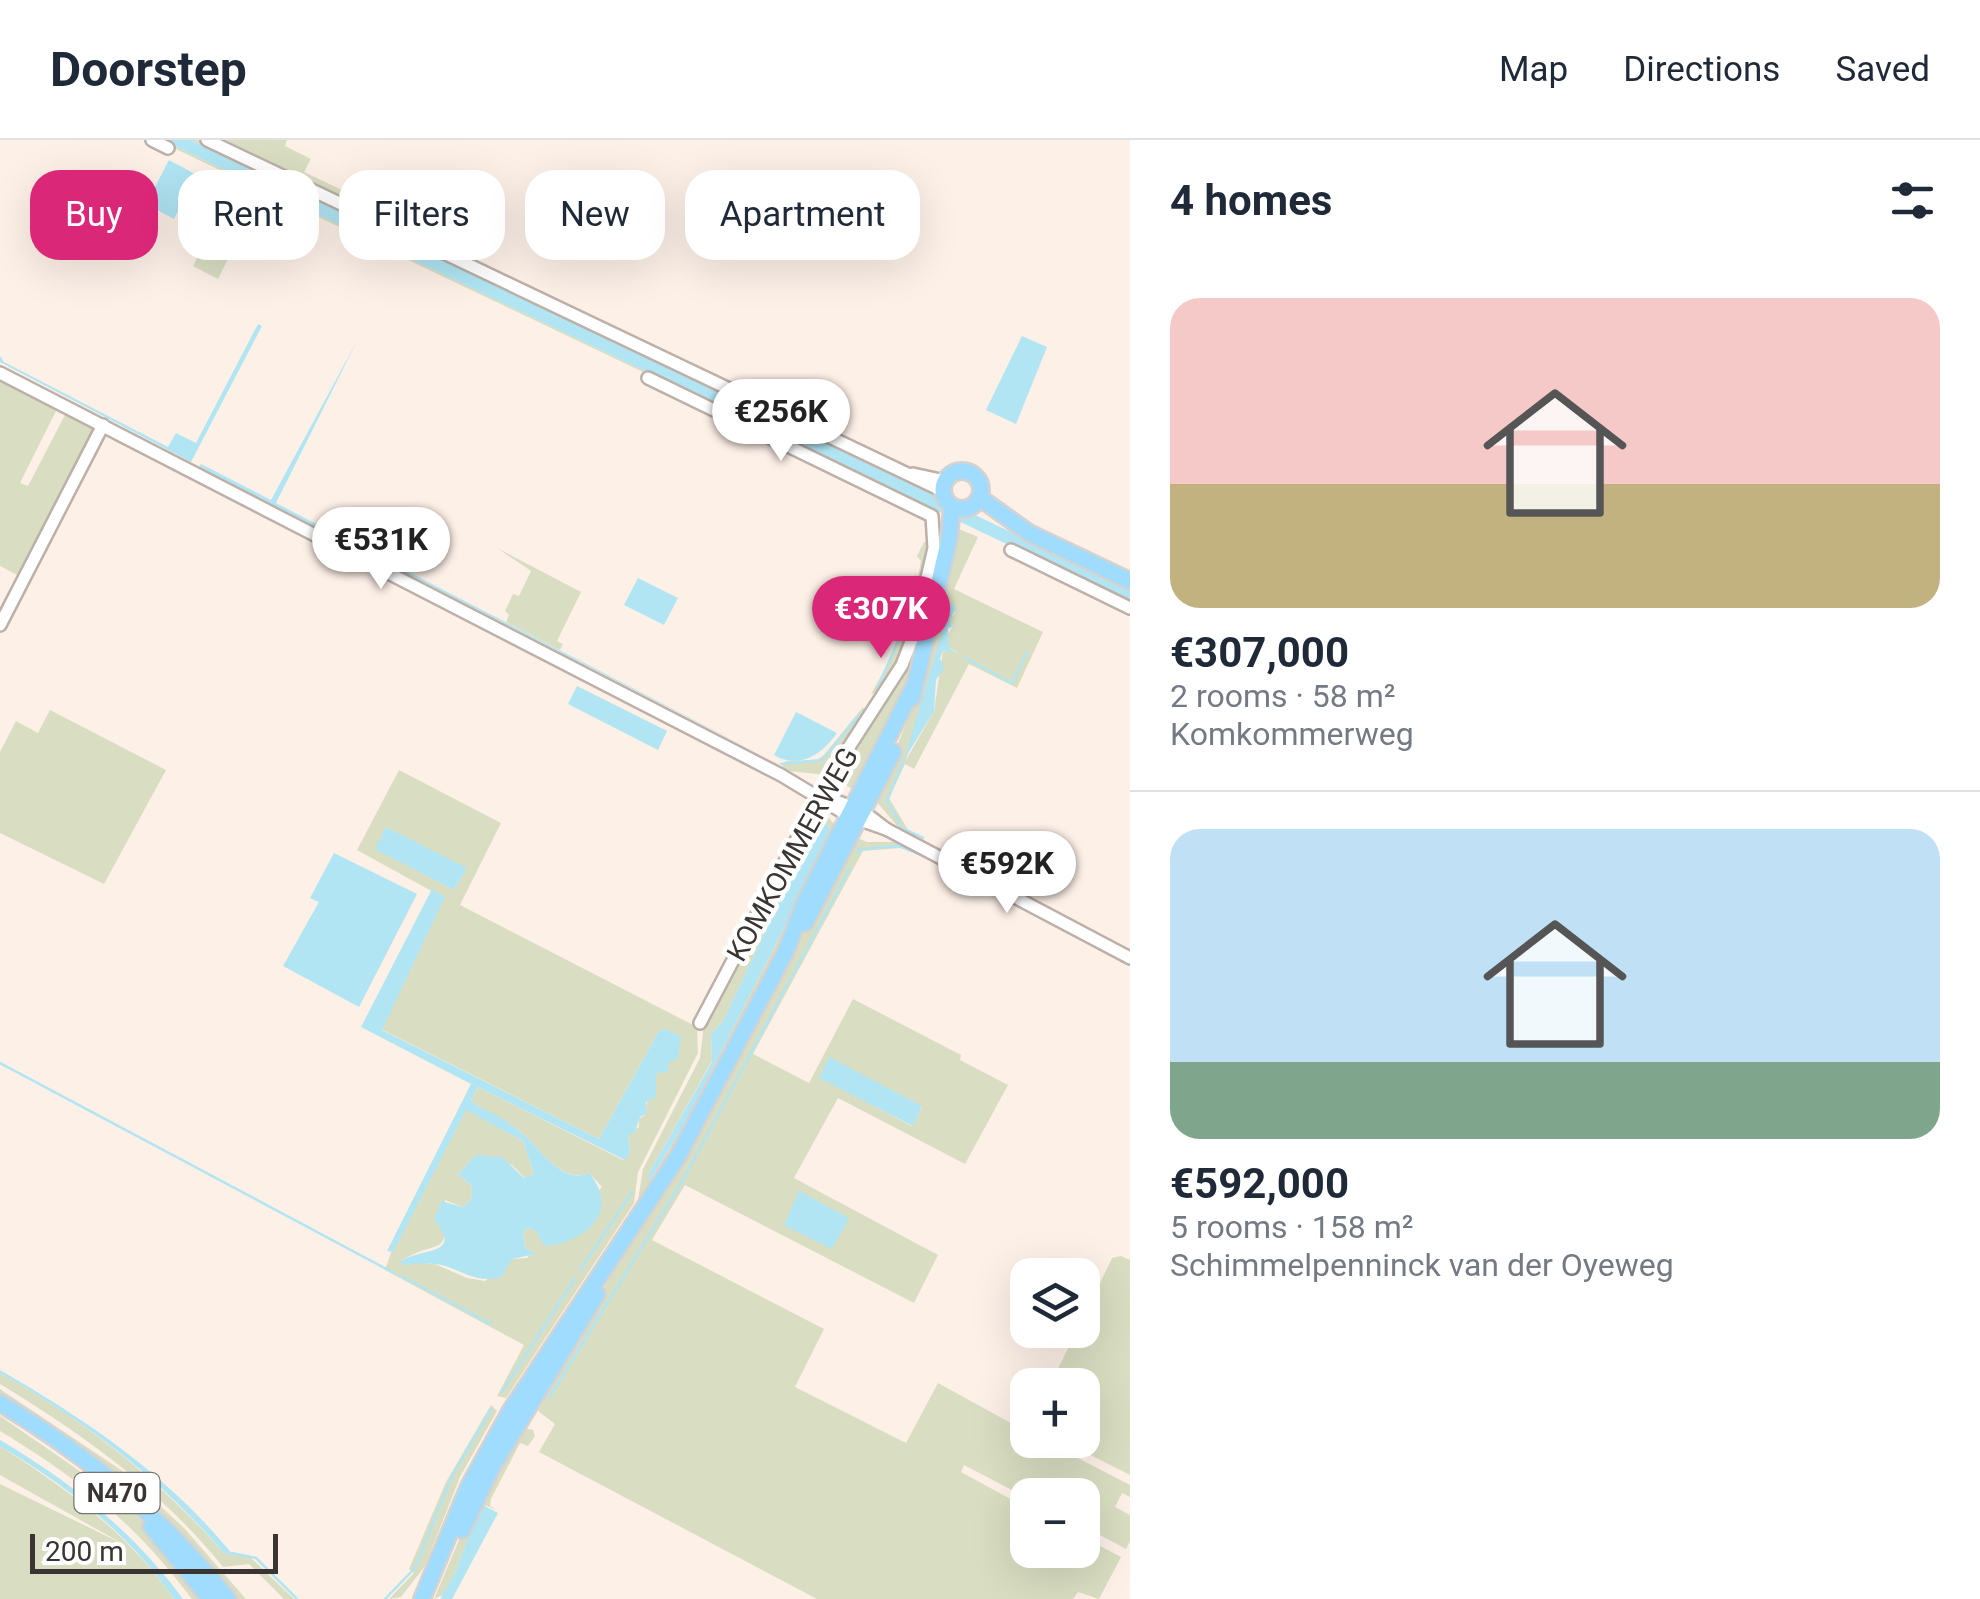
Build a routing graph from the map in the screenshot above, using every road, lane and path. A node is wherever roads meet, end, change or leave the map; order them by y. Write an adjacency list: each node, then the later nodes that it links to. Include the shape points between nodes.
1 (152, 140): 3 (street)
2 (207, 140): 7 (street, via 909,473)
3 (168, 148)
4 (0, 372): 6 (street)
5 (648, 378): 12 (street, KOMKOMMERWEG, via 932,516 934,548 902,665)
6 (103, 426): 11 (street); 12 (street)
7 (958, 504): 9 (main road, via 1007,520); 13 (main road, KOMKOMMERWEG, via 901,734)
8 (1010, 550): 10 (street)
9 (1130, 581)
10 (1130, 608)
11 (0, 625)
12 (820, 796): 13 (street); 15 (street, KOMKOMMERWEG)
13 (856, 814): 14 (street); 16 (main road, KOMKOMMERWEG, via 814,908 677,1158)
14 (1130, 958)
15 (700, 1023)
16 (605, 1272): 21 (main road, KOMKOMMERWEG, via 483,1460); 22 (main road, KOMKOMMERWEG, via 492,1467)
17 (0, 1403): 20 (main road, N470, via 123,1486)
18 (0, 1413): 19 (main road, N470, via 126,1501)
19 (210, 1599)
20 (228, 1599)
21 (422, 1599)
22 (431, 1599)

